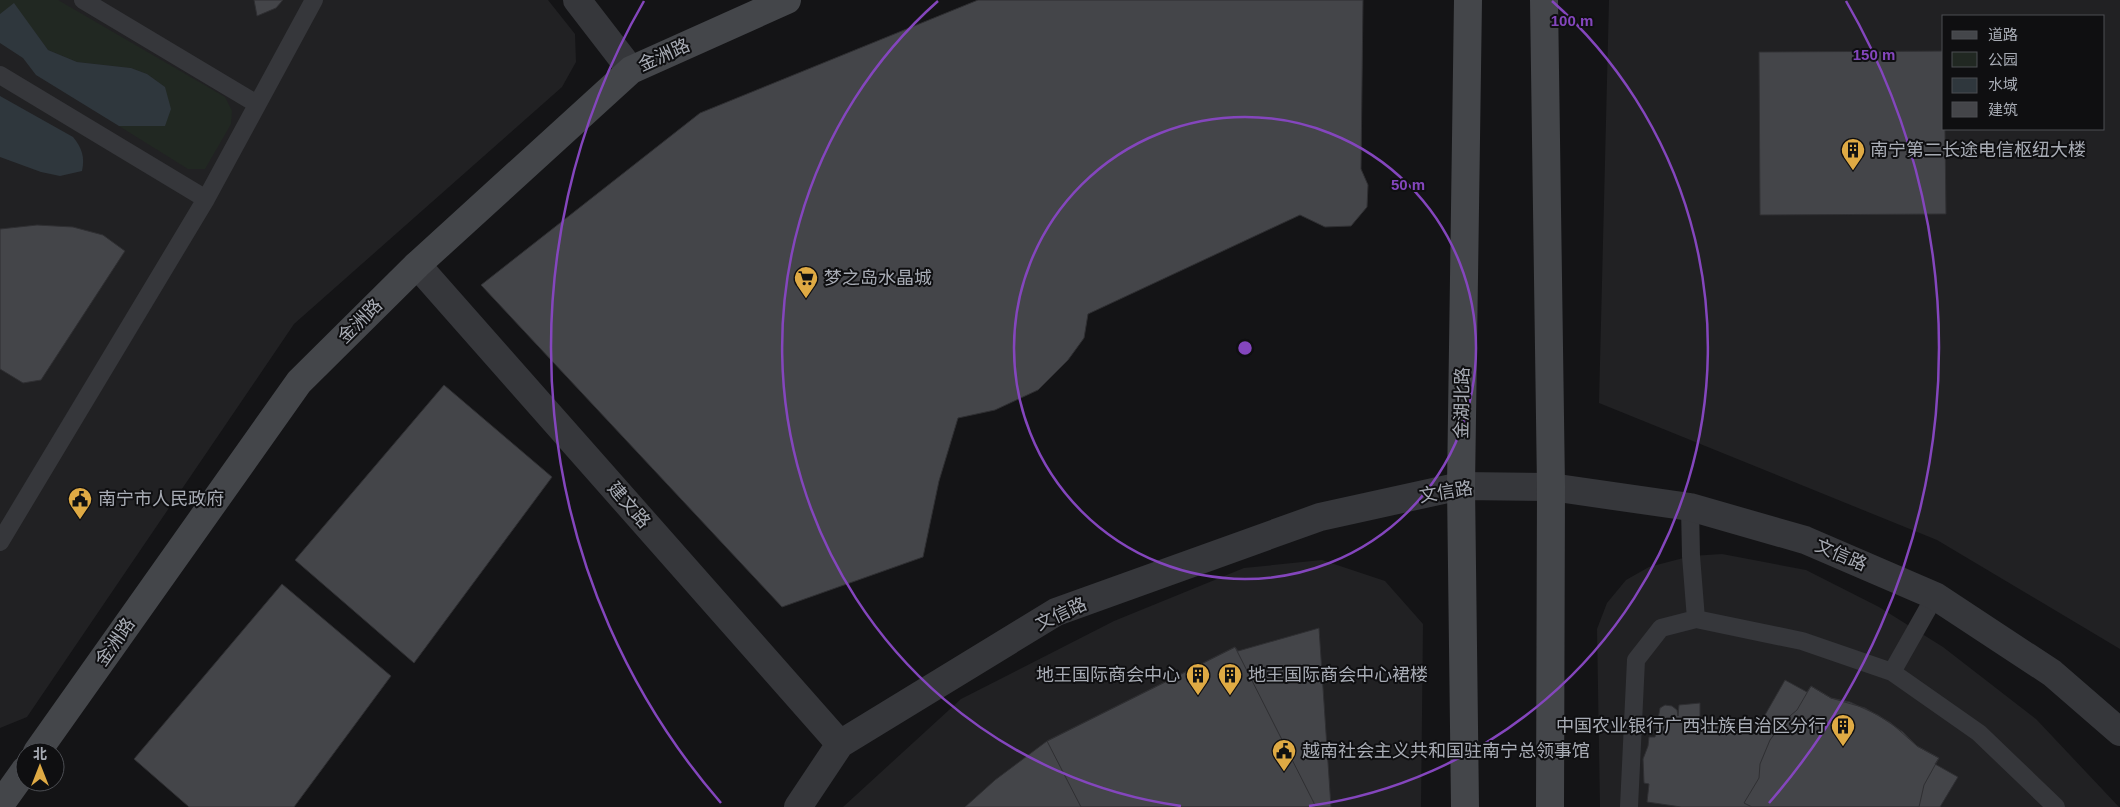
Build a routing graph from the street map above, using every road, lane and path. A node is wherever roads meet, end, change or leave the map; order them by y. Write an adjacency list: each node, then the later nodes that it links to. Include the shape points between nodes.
1 (82, 0): 9 (lane)
2 (314, 0): 9 (lane)
3 (577, 0): 7 (street)
4 (786, 0): 7 (main road, 金洲路)
5 (1468, 0): 12 (main road, 金湖北路)
6 (1544, 0): 13 (main road)
7 (631, 70): 11 (main road, 金洲路)
8 (0, 75): 10 (lane)
9 (257, 104): 10 (lane)
10 (206, 199): 15 (lane)
11 (417, 265): 20 (main road, 金洲路, via 299,382); 21 (street, 建文路)
12 (1461, 486): 13 (street, 文信路); 21 (street, 文信路, via 1320,517 1056,612); 25 (main road, 金湖北路)
13 (1551, 487): 14 (street, 文信路); 26 (main road)
14 (1690, 507): 16 (street, 文信路, via 1805,540); 17 (lane)
15 (0, 542)
16 (1935, 596): 18 (lane); 19 (street, 文信路, via 2052,673)
17 (1696, 619): 18 (lane, via 1802,641); 27 (lane, via 1661,628 1636,660)
18 (1892, 672): 28 (lane, via 1979,733)
19 (2120, 732)
20 (45, 742)
21 (840, 744): 24 (street, 文信路)
22 (15, 784): 23 (main road)
23 (0, 805)
24 (798, 807)
25 (1465, 807)
26 (1550, 807)
27 (1629, 807)
28 (2056, 807)

